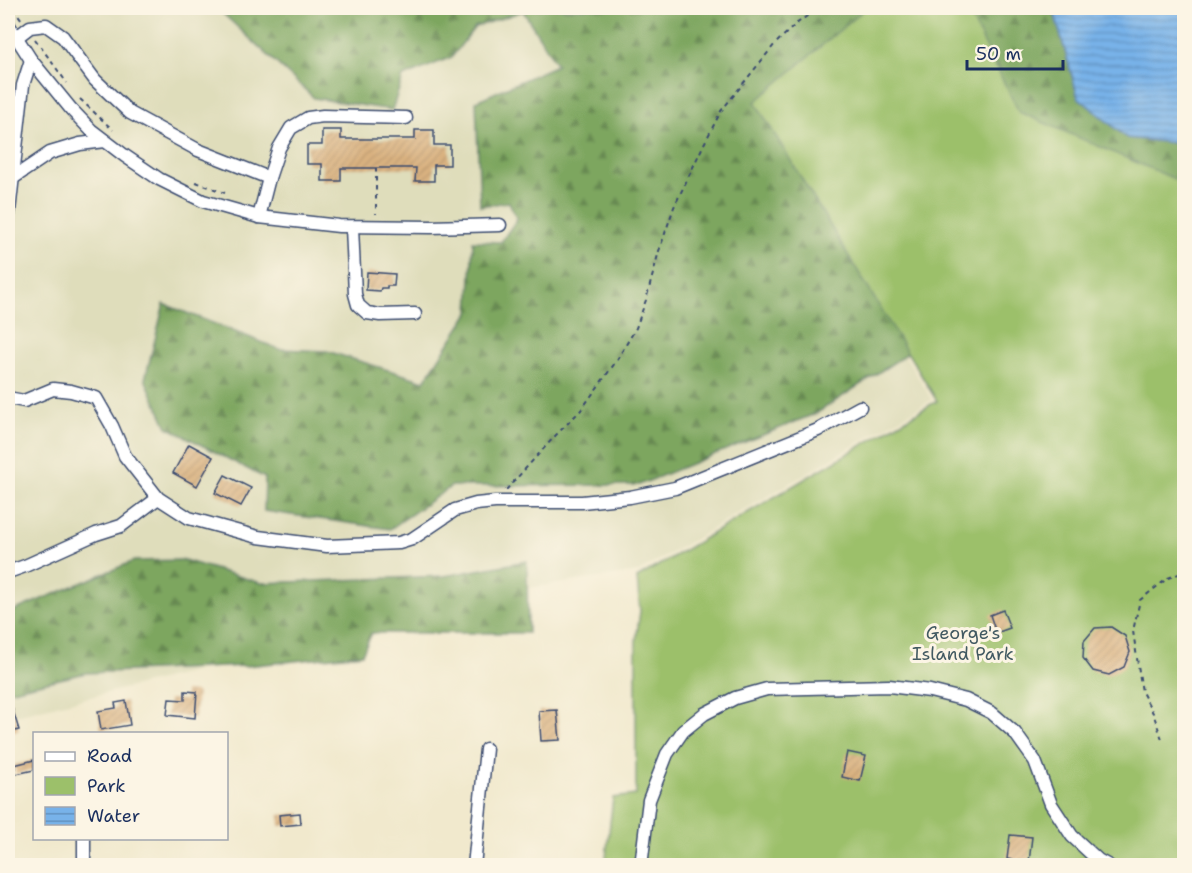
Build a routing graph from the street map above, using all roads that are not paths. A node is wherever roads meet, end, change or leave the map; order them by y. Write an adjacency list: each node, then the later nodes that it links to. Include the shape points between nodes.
1 (8, 24): 2 (street)
2 (17, 37): 3 (street); 7 (street, via 30,27 46,25 63,37 95,80 130,113 198,150)
3 (31, 60): 5 (street, via 71,109); 6 (street, via 23,85)
4 (406, 118): 7 (street, via 308,118 291,128)
5 (105, 141): 6 (street, via 50,153); 8 (street, via 159,179 203,201)
6 (13, 178): 9 (street)
7 (269, 178): 8 (street)
8 (259, 217): 11 (street)
9 (8, 221)
10 (500, 225): 11 (street)
11 (352, 226): 12 (street, via 358,305 367,313)
12 (415, 314)
13 (8, 398): 15 (street, via 24,401 54,388 96,398 125,456)
14 (860, 407): 15 (street, via 818,430 675,488 582,502 476,504 455,510 412,539 399,543 327,546 258,537 189,518)
15 (158, 498): 16 (street, via 121,526)
16 (8, 572)
17 (486, 749): 20 (street)
18 (84, 840): 19 (street)
19 (84, 866)
20 (474, 866)
21 (642, 866): 22 (street, via 649,800 667,754 683,731 704,714 735,698 767,689 889,686 948,695 992,713 1015,734 1035,761 1052,804 1072,836)
22 (1109, 866)

